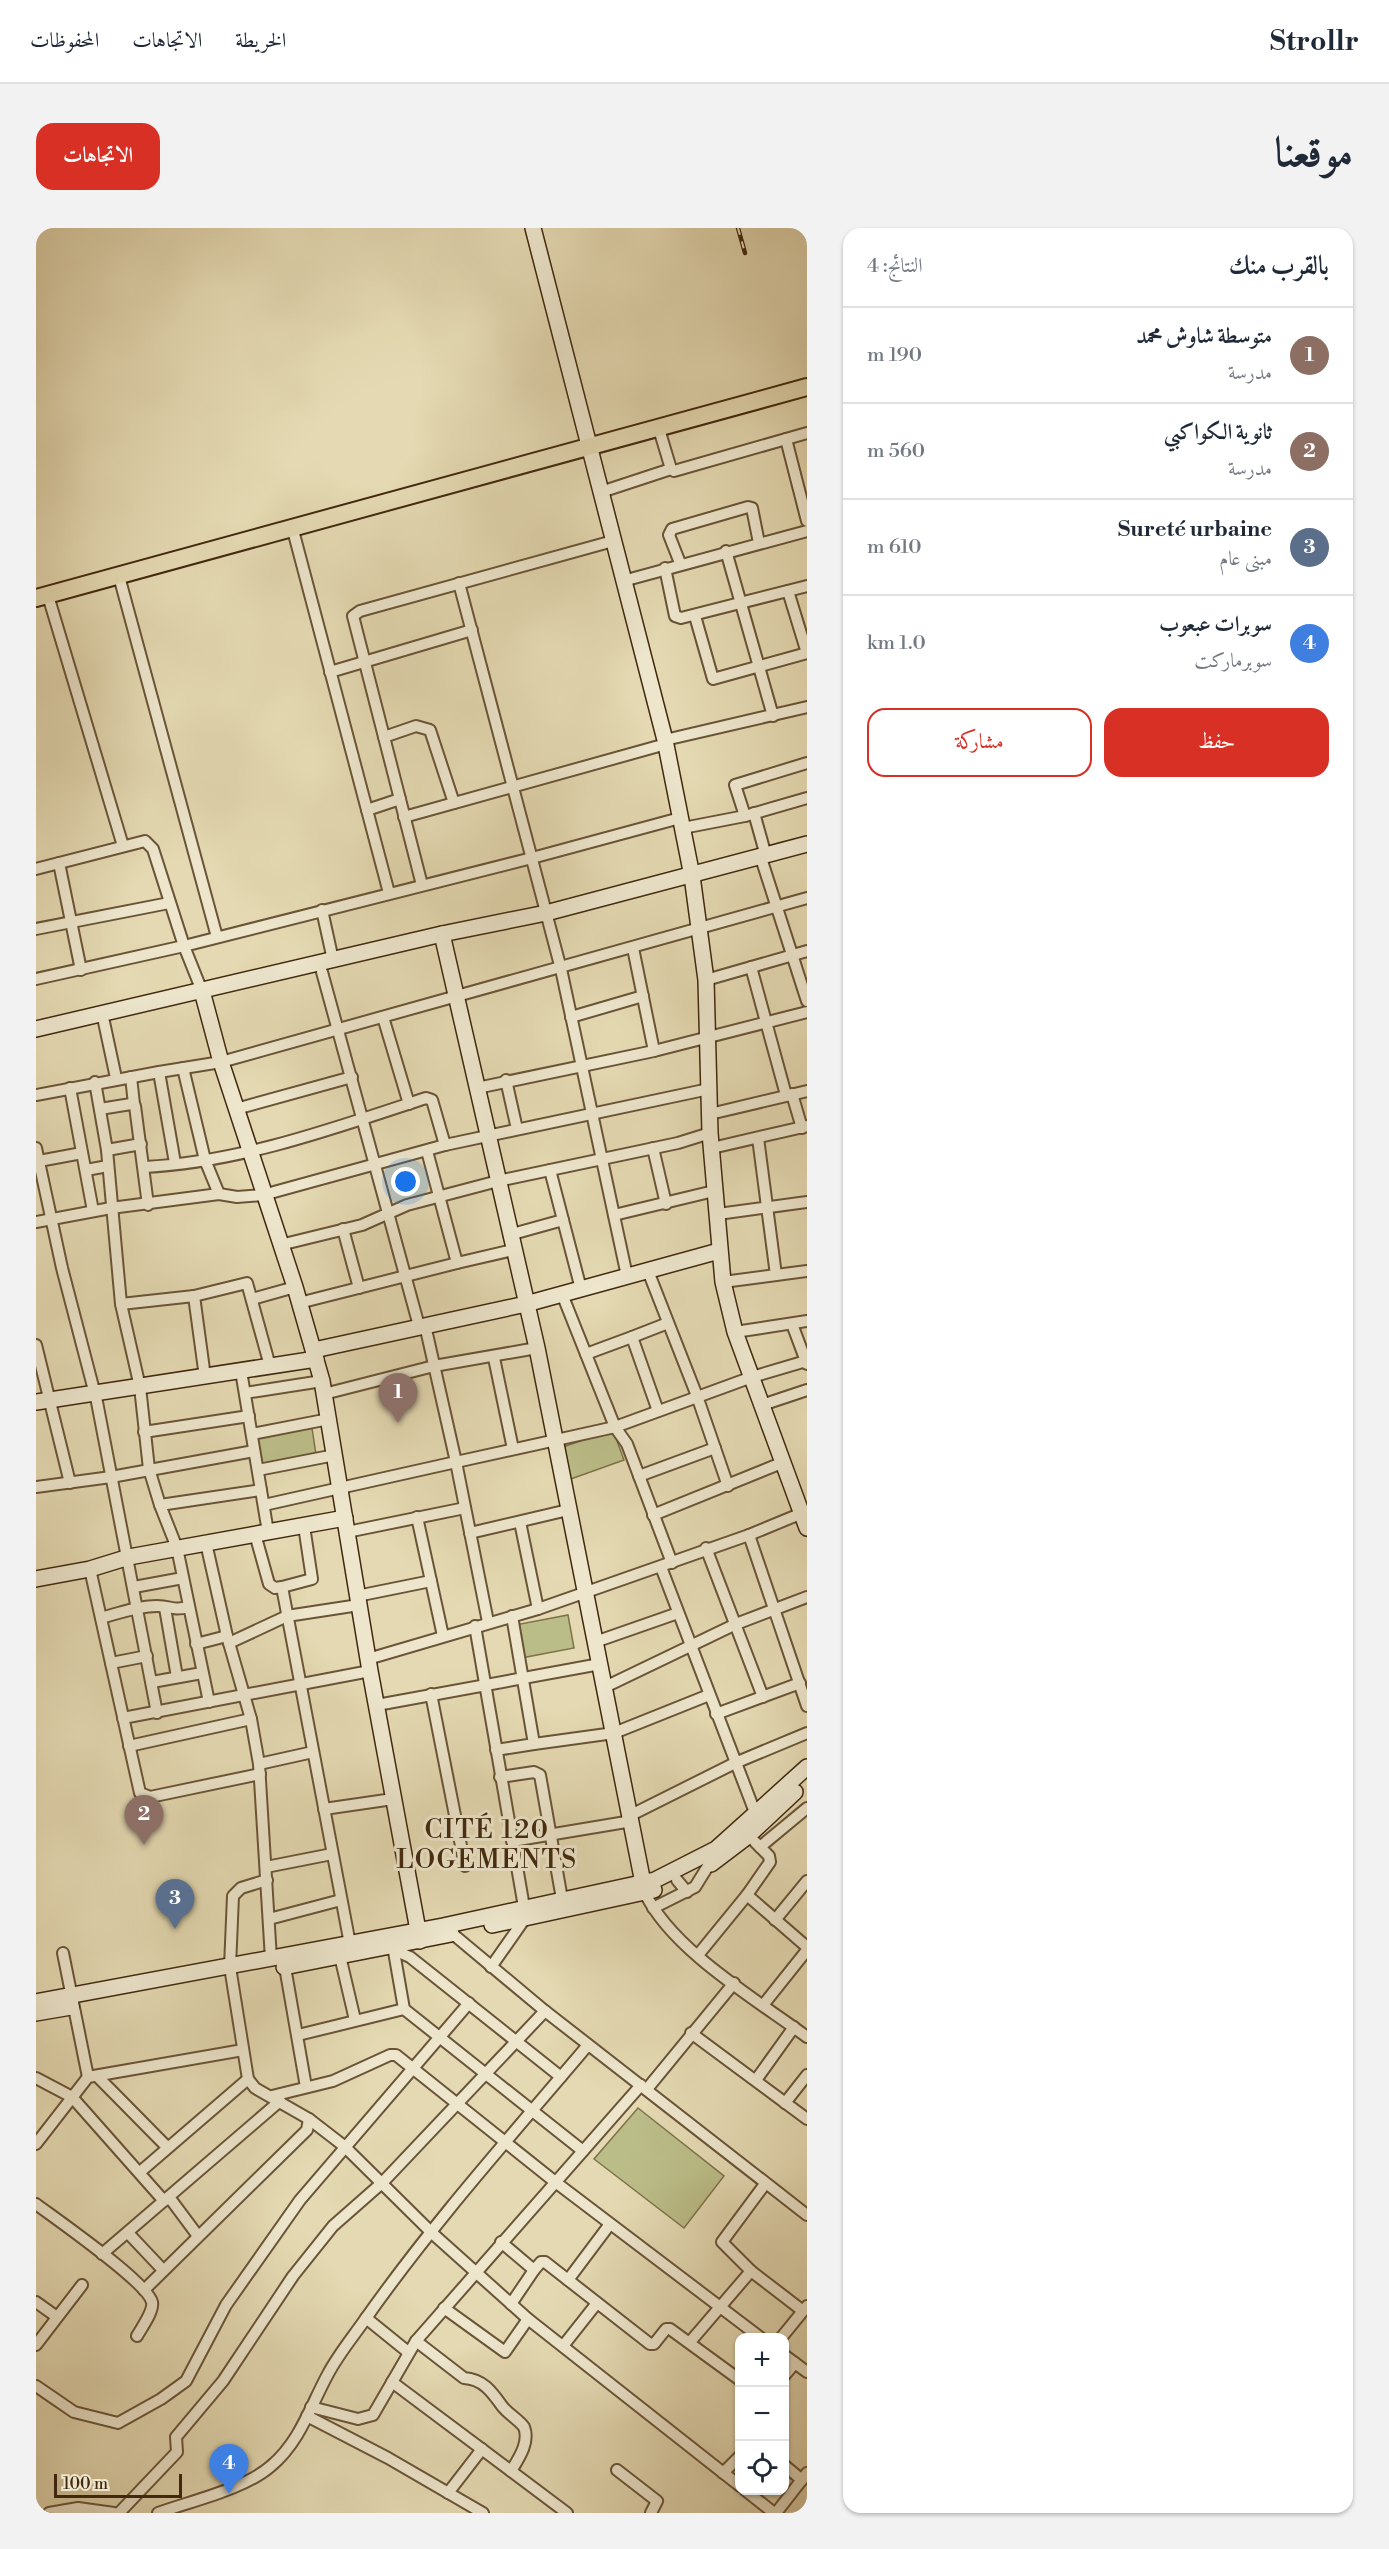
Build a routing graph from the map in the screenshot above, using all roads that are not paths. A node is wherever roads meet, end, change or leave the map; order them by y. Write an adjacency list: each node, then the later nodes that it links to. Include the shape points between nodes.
1 (533, 228): 7 (street)
2 (807, 387): 4 (main road)
3 (807, 394): 4 (main road)
4 (660, 432): 7 (main road); 8 (street)
5 (807, 433): 6 (street)
6 (786, 439): 8 (street); 10 (street)
7 (591, 452): 9 (street); 12 (main road); 23 (main road)
8 (671, 469): 9 (street)
9 (601, 492): 13 (street)
10 (807, 521)
11 (807, 531): 14 (street)
12 (294, 534): 18 (main road); 30 (street)
13 (613, 541): 19 (street); 20 (street)
14 (759, 543): 15 (street); 16 (street, via 752,508 748,507 672,529 669,535)
15 (726, 551): 16 (street); 24 (street)
16 (680, 563): 17 (street)
17 (665, 568): 19 (street); 25 (street, via 675,616)
18 (120, 580): 23 (main road); 61 (street)
19 (623, 581): 34 (street)
20 (459, 583): 26 (street); 28 (street, via 356,613 352,619)
21 (807, 586): 22 (street)
22 (788, 591): 24 (street); 27 (street)
23 (40, 600): 45 (street)
24 (741, 603): 25 (street); 29 (street)
25 (695, 616): 29 (street, via 713,679)
26 (471, 630): 28 (street); 36 (street)
27 (807, 653): 29 (street)
28 (365, 662): 30 (street); 33 (street)
29 (759, 666): 32 (street)
30 (330, 672): 40 (street)
31 (807, 708): 32 (street)
32 (773, 716): 34 (street)
33 (384, 737): 38 (street); 39 (street, via 416,726 430,730)
34 (666, 742): 36 (street); 43 (street)
35 (807, 762): 41 (street, via 735,785)
36 (512, 786): 39 (street); 47 (street)
37 (807, 798): 41 (street)
38 (400, 799): 40 (street); 42 (street)
39 (454, 803): 42 (street)
40 (367, 810): 52 (street)
41 (749, 814): 43 (street); 46 (street)
42 (404, 817): 51 (street)
43 (681, 823): 47 (street); 50 (street)
44 (807, 844): 46 (street)
45 (123, 846): 48 (street); 54 (street, via 145,841 150,845)
46 (764, 857): 50 (street); 55 (street)
47 (531, 858): 51 (street); 57 (street)
48 (59, 863): 49 (street); 58 (street)
49 (36, 869)
50 (692, 876): 57 (street); 59 (street)
51 (422, 885): 52 (street)
52 (389, 893): 56 (street)
53 (807, 898): 55 (street)
54 (169, 903): 58 (street); 63 (street)
55 (777, 907): 59 (street); 66 (street)
56 (322, 910): 61 (street); 67 (street)
57 (546, 914): 62 (street); 69 (street)
58 (73, 922): 60 (street); 70 (street)
59 (700, 928): 64 (street); 73 (street)
60 (36, 929)
61 (217, 937): 63 (street)
62 (442, 937): 67 (street); 71 (street); 75 (street)
63 (184, 946): 70 (street); 74 (street)
64 (633, 948): 69 (street); 76 (street)
65 (807, 951): 66 (street)
66 (794, 955): 68 (street); 77 (street)
67 (333, 960): 74 (street)
68 (751, 967): 73 (street); 82 (street)
69 (561, 969): 75 (street); 80 (street)
70 (81, 970): 72 (street)
71 (322, 972): 74 (street); 84 (street)
72 (36, 979)
73 (706, 980): 86 (street)
74 (203, 995): 81 (street); 83 (street); 88 (street)
75 (455, 995): 79 (street); 98 (street)
76 (643, 996): 80 (street); 87 (street)
77 (807, 1001)
78 (807, 1012): 82 (street)
79 (383, 1017): 84 (street); 104 (street)
80 (571, 1017): 89 (street)
81 (104, 1022): 85 (street); 94 (street)
82 (766, 1023): 86 (street); 102 (street)
83 (36, 1029)
84 (338, 1029): 88 (street); 93 (street)
85 (36, 1037)
86 (708, 1038): 87 (street); 99 (street)
87 (654, 1051): 89 (street)
88 (221, 1062): 90 (street); 106 (street)
89 (581, 1065): 95 (street); 107 (street)
90 (183, 1068): 91 (street); 124 (street)
91 (159, 1072): 92 (street); 126 (street)
92 (132, 1077): 94 (street); 103 (street)
93 (352, 1077): 106 (street); 109 (street)
94 (116, 1078): 96 (street)
95 (506, 1080): 98 (street); 111 (street)
96 (95, 1082): 97 (street); 105 (street)
97 (70, 1088): 101 (street); 122 (street)
98 (477, 1088): 112 (street)
99 (709, 1089): 107 (street); 108 (street)
100 (807, 1091): 102 (street)
101 (36, 1095)
102 (789, 1095): 108 (street); 110 (street)
103 (134, 1104): 105 (street); 115 (street)
104 (409, 1104): 109 (street); 116 (street, via 432,1100)
105 (100, 1109): 119 (street)
106 (236, 1109): 120 (street)
107 (591, 1114): 111 (street); 123 (street)
108 (710, 1114): 114 (street)
109 (363, 1120): 120 (street); 127 (street)
110 (804, 1127): 113 (street)
111 (517, 1129): 112 (street)
112 (487, 1136): 116 (street); 132 (street)
113 (758, 1138): 114 (street); 141 (street)
114 (711, 1140): 118 (street); 133 (street)
115 (141, 1144): 119 (street); 129 (street)
116 (445, 1145): 121 (street)
117 (36, 1148): 125 (street)
118 (653, 1148): 123 (street); 138 (street)
119 (107, 1150): 128 (street)
120 (249, 1151): 124 (street); 135 (street)
121 (427, 1151): 127 (street); 136 (street)
122 (82, 1153): 125 (street); 130 (street)
123 (601, 1159): 131 (street); 145 (street)
124 (205, 1160): 126 (street); 134 (street)
125 (39, 1161): 146 (street)
126 (175, 1163): 129 (street)
127 (374, 1164): 135 (street); 143 (street)
128 (108, 1166): 130 (street); 140 (street)
129 (145, 1167): 139 (street)
130 (86, 1170): 142 (street)
131 (550, 1170): 132 (street); 147 (street)
132 (498, 1181): 136 (street); 150 (street)
133 (714, 1191): 138 (street); 144 (street)
134 (219, 1194): 135 (street); 139 (street)
135 (263, 1195): 151 (street)
136 (439, 1197): 143 (street); 153 (street)
137 (807, 1202): 141 (street)
138 (666, 1204): 145 (street)
139 (148, 1205): 140 (street)
140 (111, 1208): 142 (street); 167 (street)
141 (769, 1208): 144 (street); 156 (street)
142 (93, 1211): 146 (street)
143 (387, 1212): 149 (street, via 363,1225); 158 (street)
144 (718, 1214): 152 (street)
145 (614, 1215): 157 (street)
146 (52, 1219): 148 (street); 190 (street)
147 (563, 1220): 150 (street); 162 (street)
148 (36, 1222)
149 (343, 1229): 151 (street); 161 (street)
150 (511, 1242): 153 (street); 168 (street)
151 (280, 1245): 160 (street)
152 (719, 1251): 154 (street); 159 (street)
153 (457, 1263): 158 (street)
154 (648, 1271): 157 (street); 170 (street)
155 (807, 1271): 156 (street)
156 (776, 1275): 159 (street)
157 (627, 1276): 162 (street)
158 (406, 1277): 161 (street); 172 (street)
159 (723, 1282): 173 (street)
160 (295, 1287): 165 (street); 166 (street)
161 (359, 1288): 166 (street)
162 (581, 1288): 163 (street)
163 (562, 1294): 168 (street); 177 (street)
164 (194, 1296): 165 (street, via 247,1283); 167 (street); 184 (street)
165 (252, 1299): 181 (street)
166 (299, 1303): 178 (street)
167 (121, 1304): 186 (street)
168 (526, 1304): 172 (street); 176 (street)
169 (807, 1321): 171 (street)
170 (668, 1323): 174 (street); 191 (street)
171 (792, 1324): 173 (street); 180 (street)
172 (422, 1325): 178 (street); 182 (street)
173 (735, 1332): 185 (street)
174 (632, 1338): 177 (street); 194 (street)
175 (36, 1345): 192 (street)
176 (537, 1348): 179 (street); 200 (street)
177 (586, 1354): 197 (street)
178 (315, 1355): 181 (street); 187 (street)
179 (494, 1358): 182 (street); 202 (street)
180 (807, 1362): 185 (street)
181 (270, 1366): 183 (street)
182 (434, 1366): 187 (street); 205 (street)
183 (241, 1371): 184 (street); 189 (street)
184 (205, 1377): 186 (street)
185 (752, 1377): 191 (street); 193 (street)
186 (140, 1387): 190 (street); 198 (street)
187 (323, 1387): 189 (street); 196 (street)
188 (807, 1390): 193 (street)
189 (244, 1393): 195 (street)
190 (95, 1394): 192 (street); 210 (street)
191 (697, 1396): 194 (street); 201 (street)
192 (44, 1401): 211 (street)
193 (762, 1405): 206 (street)
194 (658, 1411): 197 (street)
195 (249, 1416): 198 (street); 199 (street)
196 (329, 1419): 199 (street); 204 (street)
197 (615, 1427): 200 (street); 209 (street, via 627,1444)
198 (144, 1432): 207 (street)
199 (252, 1434): 203 (street)
200 (554, 1442): 202 (street); 219 (street)
201 (715, 1448): 209 (street); 212 (street)
202 (513, 1449): 205 (street)
203 (254, 1450): 207 (street); 208 (street)
204 (335, 1455): 208 (street); 214 (street)
205 (456, 1462): 214 (street); 218 (street)
206 (783, 1462): 212 (street); 220 (street)
207 (149, 1469): 210 (street); 216 (street)
208 (258, 1470): 215 (street)
209 (639, 1476): 221 (street)
210 (111, 1478): 211 (street); 233 (street)
211 (70, 1483): 213 (street)
212 (728, 1485): 221 (street)
213 (36, 1486)
214 (340, 1489): 217 (street); 224 (street)
215 (261, 1490): 216 (street); 217 (street)
216 (160, 1505): 231 (street)
217 (264, 1505): 227 (street)
218 (465, 1508): 222 (street); 228 (street)
219 (568, 1510): 223 (street); 241 (street)
220 (804, 1512): 226 (street); 229 (street)
221 (653, 1515): 234 (street)
222 (417, 1517): 224 (street); 238 (street)
223 (520, 1522): 228 (street); 247 (street)
224 (346, 1525): 225 (street); 243 (street)
225 (304, 1526): 227 (street); 240 (street, via 312,1579)
226 (807, 1528)
227 (261, 1533): 230 (street); 240 (street, via 269,1584)
228 (470, 1533): 253 (street)
229 (749, 1535): 232 (street); 248 (street)
230 (206, 1543): 231 (street); 257 (street)
231 (177, 1548): 233 (street); 236 (street)
232 (706, 1548): 234 (street); 254 (street)
233 (129, 1557): 235 (street); 239 (street)
234 (666, 1565): 241 (street); 249 (street)
235 (90, 1569): 237 (street); 252 (street)
236 (183, 1578): 239 (street); 244 (street)
237 (36, 1579)
238 (431, 1581): 243 (street); 256 (street)
239 (134, 1587): 245 (street)
240 (282, 1587): 250 (street)
241 (586, 1592): 247 (street); 258 (street)
242 (807, 1596): 248 (street)
243 (358, 1600): 250 (street); 264 (street)
244 (189, 1607): 246 (street); 259 (street)
245 (138, 1608): 246 (street); 252 (street); 261 (street)
246 (165, 1608): 266 (street)
247 (538, 1609): 251 (street)
248 (776, 1609): 254 (street); 269 (street)
249 (678, 1612): 258 (street); 260 (street)
250 (287, 1616): 257 (street); 270 (street)
251 (512, 1617): 253 (street); 267 (street)
252 (101, 1618): 262 (street)
253 (488, 1622): 255 (street)
254 (736, 1624): 260 (street); 276 (street)
255 (475, 1626): 256 (street); 271 (street)
256 (443, 1636): 264 (street)
257 (228, 1639): 259 (street); 274 (street)
258 (595, 1642): 263 (street)
259 (196, 1644): 265 (street)
260 (690, 1646): 272 (street); 275 (street)
261 (147, 1656): 262 (street); 268 (street)
262 (111, 1663): 282 (street)
263 (600, 1664): 267 (street); 272 (street)
264 (369, 1665): 270 (street); 278 (street)
265 (202, 1674): 266 (street); 277 (street)
266 (177, 1677): 268 (street)
267 (521, 1679): 271 (street); 286 (street)
268 (152, 1683): 280 (street)
269 (800, 1683): 276 (street); 279 (street)
270 (300, 1684): 274 (street); 289 (street)
271 (484, 1685): 273 (street); 288 (street)
272 (605, 1687): 284 (street)
273 (431, 1694): 278 (street); 305 (street)
274 (245, 1695): 277 (street); 283 (street)
275 (709, 1695): 281 (street); 284 (street)
276 (763, 1697): 281 (street)
277 (209, 1702): 280 (street)
278 (377, 1706): 295 (street)
279 (807, 1706)
280 (158, 1713): 282 (street)
281 (716, 1714): 290 (street)
282 (123, 1718): 287 (street)
283 (251, 1719): 287 (street); 292 (street)
284 (614, 1733): 286 (street); 299 (street)
285 (807, 1733): 290 (street)
286 (534, 1744): 288 (street)
287 (129, 1746): 292 (street, via 138,1789 146,1797)
288 (496, 1750): 293 (street)
289 (313, 1752): 292 (street); 297 (street)
290 (735, 1763): 298 (street); 299 (street)
291 (807, 1767): 298 (street)
292 (260, 1769): 306 (street)
293 (500, 1777): 300 (street, via 534,1772 540,1775); 302 (street)
294 (807, 1781): 301 (street)
295 (393, 1799): 297 (street); 319 (street)
296 (807, 1808): 303 (street)
297 (324, 1809): 304 (street)
298 (756, 1815): 310 (street, via 700,1859)
299 (631, 1818): 300 (street); 310 (street)
300 (552, 1835): 302 (street); 312 (street)
301 (748, 1836): 303 (street); 309 (street)
302 (512, 1841): 315 (street)
303 (760, 1847): 311 (street, via 770,1862)
304 (332, 1854): 306 (street); 313 (street)
305 (465, 1866)
306 (266, 1867): 307 (street)
307 (267, 1880): 316 (street); 329 (street, via 241,1888 233,1896)
308 (807, 1881): 317 (street)
309 (682, 1886): 310 (street); 314 (street)
310 (644, 1888): 312 (street); 314 (street); 315 (street)
311 (747, 1895): 317 (street); 324 (street)
312 (562, 1899): 315 (street)
313 (341, 1900): 316 (street); 320 (street)
314 (653, 1908): 324 (street)
315 (525, 1912): 318 (street); 328 (street)
316 (269, 1919): 326 (street)
317 (775, 1920): 322 (street)
318 (447, 1930): 319 (street); 328 (street)
319 (419, 1936): 320 (street); 321 (street)
320 (350, 1944): 326 (street)
321 (394, 1948): 325 (street); 333 (street); 335 (street)
322 (807, 1948): 334 (street)
323 (63, 1953): 331 (street)
324 (698, 1955): 330 (street)
325 (340, 1956): 327 (street); 338 (street)
326 (271, 1959): 329 (street)
327 (285, 1966): 329 (street); 341 (street)
328 (491, 1967): 336 (street)
329 (230, 1972): 331 (street); 345 (street)
330 (734, 1983): 334 (street); 340 (street)
331 (75, 2001): 332 (street); 337 (street); 349 (street)
332 (36, 2002)
333 (469, 2003): 342 (street); 343 (street)
334 (764, 2004): 339 (street)
335 (404, 2009): 338 (street); 342 (street)
336 (545, 2011): 343 (street); 344 (street)
337 (36, 2013)
338 (355, 2019): 341 (street)
339 (802, 2030): 352 (street)
340 (691, 2033): 352 (street); 355 (street)
341 (298, 2035): 354 (street)
342 (439, 2036): 346 (street); 347 (street)
343 (517, 2041): 347 (street); 350 (street)
344 (588, 2045): 350 (street); 355 (street)
345 (243, 2050): 349 (street); 351 (street)
346 (412, 2068): 354 (street, via 393,2055 342,2077); 360 (street); 366 (street)
347 (486, 2074): 360 (street); 361 (street)
348 (807, 2075): 359 (street)
349 (93, 2076): 357 (street); 367 (street)
350 (561, 2077): 361 (street)
351 (248, 2079): 358 (street, via 255,2088); 367 (street)
352 (756, 2080): 359 (street)
353 (40, 2081): 356 (street); 357 (street)
354 (306, 2087): 358 (street)
355 (644, 2087): 368 (street); 372 (street)
356 (36, 2093)
357 (72, 2097): 365 (street); 369 (street)
358 (276, 2098): 362 (street); 373 (street)
359 (785, 2103): 363 (street)
360 (457, 2106): 364 (street); 371 (street)
361 (533, 2110): 364 (street); 368 (street)
362 (309, 2119): 366 (street); 379 (street, via 307,2130)
363 (807, 2119)
364 (505, 2142): 370 (street); 377 (street)
365 (36, 2144)
366 (344, 2146): 371 (street); 412 (street, via 232,2296 180,2387 118,2423 75,2412)
367 (167, 2147): 369 (street)
368 (583, 2151): 370 (street)
369 (140, 2172): 373 (street)
370 (554, 2181): 376 (street); 380 (street)
371 (383, 2182): 377 (street); 426 (street, via 333,2226 293,2276 223,2381 176,2437 177,2452)
372 (765, 2184): 375 (street); 385 (street, via 722,2242)
373 (166, 2199): 378 (street); 379 (street)
374 (36, 2204): 381 (street)
375 (807, 2215)
376 (610, 2224): 386 (street); 392 (street)
377 (432, 2233): 384 (street); 396 (street)
378 (129, 2234): 381 (street); 382 (street)
379 (198, 2236): 382 (street)
380 (501, 2242): 383 (street); 384 (street)
381 (102, 2254): 388 (street)
382 (163, 2270): 388 (street)
383 (534, 2270): 386 (street, via 545,2262); 391 (street)
384 (476, 2271): 391 (street); 393 (street)
385 (751, 2271): 392 (street); 394 (street)
386 (568, 2280): 390 (street)
387 (82, 2285): 395 (street)
388 (144, 2290): 400 (street, via 152,2301 151,2309)
389 (36, 2302): 395 (street)
390 (597, 2303): 402 (street, via 650,2344 669,2328); 404 (street)
391 (511, 2304): 397 (street)
392 (720, 2306): 398 (street); 402 (street)
393 (444, 2308): 397 (street, via 504,2352); 401 (street)
394 (805, 2308): 399 (street)
395 (57, 2317): 403 (street)
396 (366, 2318): 405 (street); 413 (street, via 329,2372)
397 (528, 2319): 404 (street)
398 (756, 2333)
399 (784, 2333)
400 (137, 2336)
401 (416, 2341): 405 (street); 418 (street, via 464,2378 472,2378 496,2394 503,2408 523,2425 526,2430 522,2452)
402 (690, 2342): 410 (street)
403 (36, 2345)
404 (563, 2346): 419 (street)
405 (408, 2352): 411 (street)
406 (789, 2359): 407 (street)
407 (795, 2363): 408 (street); 409 (street)
408 (789, 2370)
409 (807, 2372)
410 (735, 2376)
411 (392, 2382): 413 (street, via 369,2418); 414 (street)
412 (36, 2386)
413 (309, 2412): 422 (street); 427 (street, via 282,2456 261,2473)
414 (482, 2449): 418 (street); 422 (street)
415 (735, 2461): 419 (street)
416 (789, 2468): 420 (street)
417 (617, 2470): 430 (street, via 657,2501)
418 (511, 2471): 429 (street)
419 (723, 2473): 421 (street)
420 (805, 2477): 431 (street)
421 (735, 2482)
422 (448, 2493): 428 (street)
423 (752, 2495): 431 (street)
424 (49, 2513): 425 (street, via 78,2508)
425 (114, 2513)
426 (119, 2513)
427 (158, 2513)
428 (483, 2513)
429 (567, 2513)
430 (651, 2513)
431 (775, 2513)

